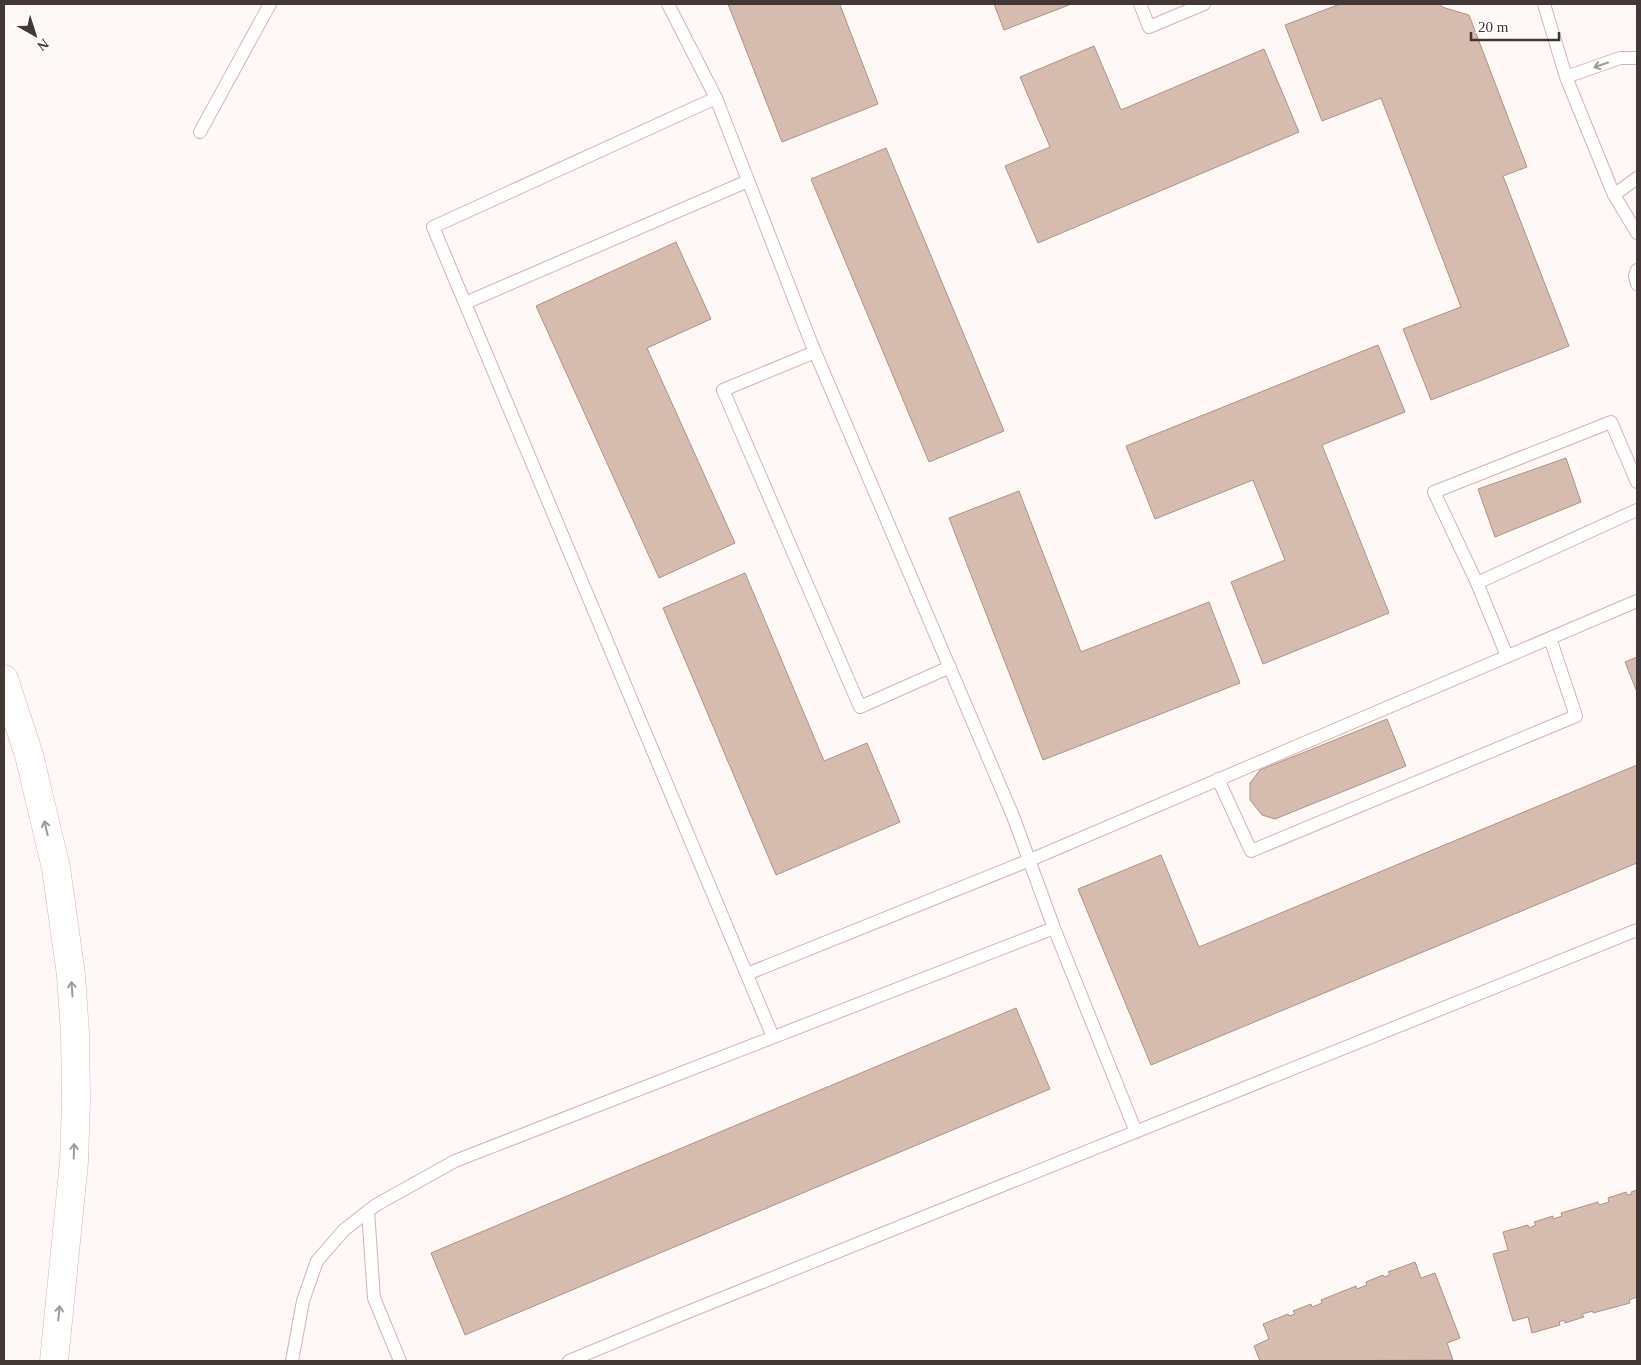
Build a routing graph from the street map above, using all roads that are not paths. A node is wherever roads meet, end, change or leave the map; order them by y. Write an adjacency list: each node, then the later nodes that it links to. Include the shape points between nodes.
1 (270, 4): 9 (lane)
2 (668, 4): 8 (lane)
3 (1140, 4): 4 (lane, via 1149,27)
4 (1204, 4)
5 (1544, 4): 7 (lane)
6 (1637, 58): 7 (lane, one-way to 7, via 1620,58)
7 (1566, 77): 12 (lane)
8 (716, 98): 11 (lane); 16 (lane, via 433,227)
9 (200, 132)
10 (1637, 178): 12 (lane)
11 (748, 181): 16 (lane); 17 (lane)
12 (1614, 194): 13 (lane)
13 (1637, 233)
14 (1637, 270): 15 (lane)
15 (1637, 284)
16 (465, 303): 30 (lane)
17 (815, 352): 24 (lane); 24 (lane, via 723,390 860,707)
18 (1637, 482): 20 (lane, via 1611,422 1434,492)
19 (1637, 510): 20 (lane)
20 (1476, 583): 23 (lane)
21 (1637, 600): 22 (lane)
22 (1550, 638): 23 (lane); 26 (lane, via 1576,716 1251,851)
23 (1507, 656): 26 (lane)
24 (950, 667): 27 (lane)
25 (4, 679): 34 (highway, one-way to 25, via 74,1162 75,1034 71,974 56,868 29,755)
26 (1218, 780): 27 (lane)
27 (1030, 860): 28 (lane); 30 (lane)
28 (1054, 928): 31 (lane); 32 (lane)
29 (1637, 930): 32 (lane)
30 (747, 974): 31 (lane)
31 (773, 1037): 33 (lane, via 455,1161)
32 (1136, 1132): 37 (lane)
33 (368, 1211): 35 (lane, via 344,1230 317,1261 303,1301); 36 (lane, via 374,1298)
34 (54, 1361)
35 (292, 1361)
36 (400, 1361)
37 (569, 1361)

